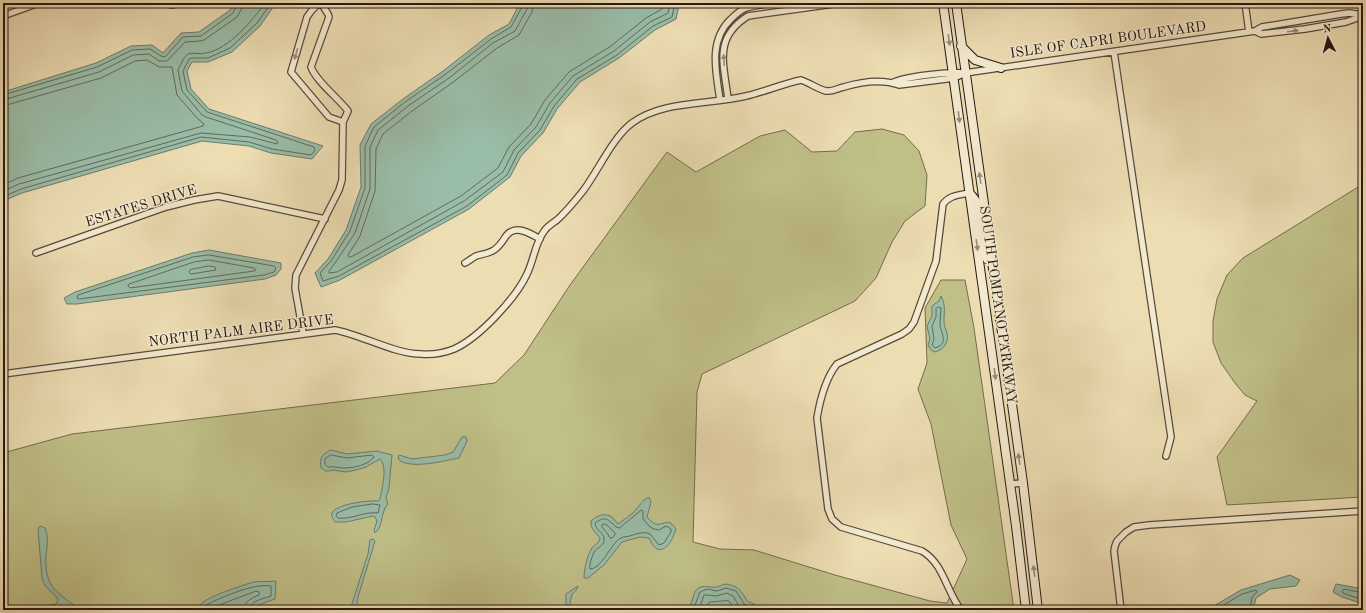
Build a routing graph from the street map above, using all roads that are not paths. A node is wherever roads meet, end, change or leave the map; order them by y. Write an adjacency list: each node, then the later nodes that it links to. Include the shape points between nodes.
1 (39, 3): 12 (street)
2 (161, 3): 3 (street)
3 (177, 3)
4 (318, 3): 21 (street, via 329,17 311,67 348,110); 21 (street, one-way to 21, via 307,17 291,72 329,116)
5 (773, 3): 20 (street, via 746,8 735,15 718,36 715,65)
6 (840, 3): 10 (street)
7 (943, 3): 18 (main road, SOUTH POMPANO PARKWAY, one-way to 18)
8 (956, 3): 14 (main road, SOUTH POMPANO PARKWAY)
9 (1245, 3): 13 (street)
10 (826, 4): 19 (street, one-way to 10, via 724,49 727,37 740,21 748,16)
11 (1363, 15): 13 (street, ISLE OF CAPRI BOULEVARD, via 1349,13 1262,27); 13 (street, ISLE OF CAPRI BOULEVARD, one-way to 11, via 1262,34 1305,29 1346,22)
12 (3, 16)
13 (1252, 31): 15 (street, ISLE OF CAPRI BOULEVARD)
14 (961, 46): 16 (main road, via 975,60); 17 (main road, SOUTH POMPANO PARKWAY)
15 (1114, 52): 16 (street, ISLE OF CAPRI BOULEVARD); 30 (street, via 1171,437)
16 (1001, 68): 17 (street, ISLE OF CAPRI BOULEVARD)
17 (965, 73): 18 (street, NORTH PALM AIRE DRIVE); 27 (main road, SOUTH POMPANO PARKWAY, one-way to 17)
18 (954, 75): 19 (street, NORTH PALM AIRE DRIVE, via 899,85 874,82 832,91 825,91 801,80 745,97); 22 (main road, SOUTH POMPANO PARKWAY, one-way to 22)
19 (728, 99): 20 (street, NORTH PALM AIRE DRIVE)
20 (720, 100): 24 (street, NORTH PALM AIRE DRIVE, via 658,109 633,122 625,129 577,199 545,229)
21 (343, 122): 23 (street, via 342,180)
22 (969, 193): 27 (main road, via 979,205 985,254); 32 (main road, SOUTH POMPANO PARKWAY, one-way to 32); 34 (street, via 954,196 943,204 936,261 914,322 902,334 837,364 830,372 817,418 828,510 832,520 841,527 931,556)
23 (325, 219): 25 (street, ESTATES DRIVE, via 218,196 166,207); 28 (street, via 296,275 295,288)
24 (540, 239): 26 (street, via 525,231 515,230 494,250); 28 (street, NORTH PALM AIRE DRIVE, via 526,276 509,301 468,340 454,349 421,354 400,351 335,330)
25 (36, 253)
26 (465, 263)
27 (992, 266): 31 (main road, SOUTH POMPANO PARKWAY, one-way to 27)
28 (302, 333): 29 (street, NORTH PALM AIRE DRIVE)
29 (3, 374)
30 (1166, 456)
31 (1023, 483): 32 (street); 36 (main road, SOUTH POMPANO PARKWAY, one-way to 31)
32 (1010, 484): 35 (main road, SOUTH POMPANO PARKWAY)
33 (1363, 511): 37 (street, via 1134,527 1117,541 1114,551)
34 (961, 610)
35 (1026, 610)
36 (1038, 610)
37 (1121, 610)

